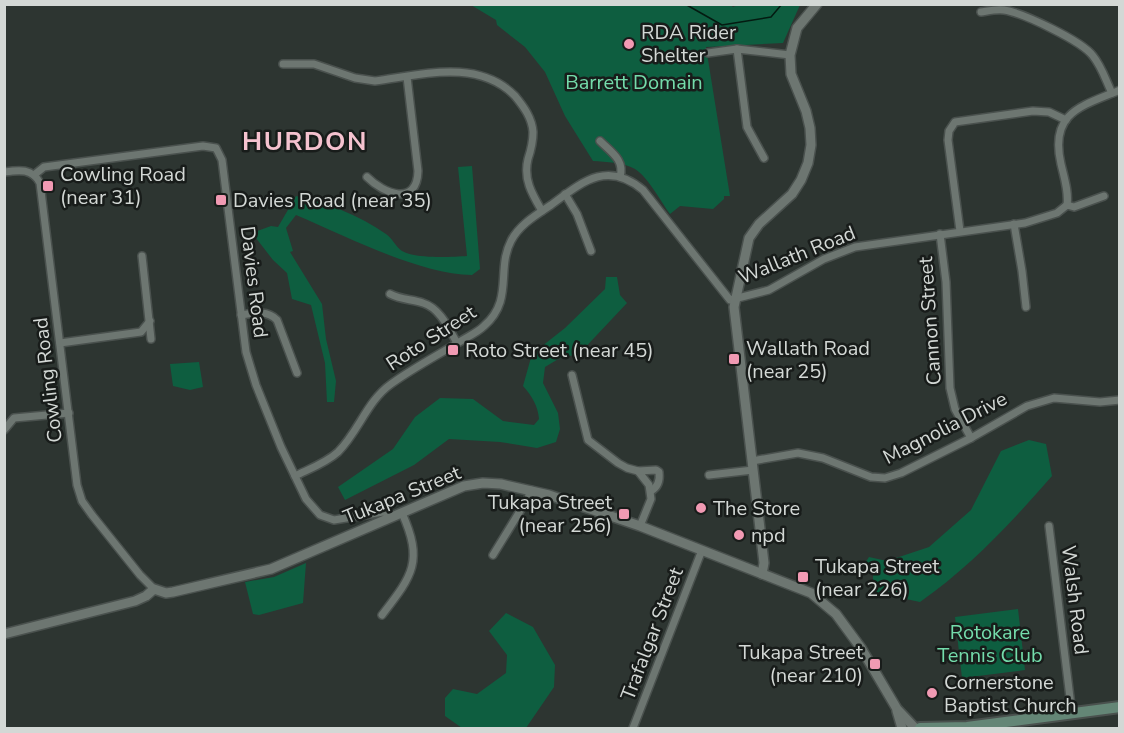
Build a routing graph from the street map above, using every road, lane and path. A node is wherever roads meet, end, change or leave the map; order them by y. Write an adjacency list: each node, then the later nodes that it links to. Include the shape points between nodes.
1 (817, 4): 5 (street, via 797,28)
2 (981, 12): 9 (street, via 1014,13 1081,45 1098,62)
3 (737, 49): 4 (street); 5 (street); 12 (street, via 747,127)
4 (708, 53)
5 (790, 56): 27 (street, via 791,74 810,128 810,155 792,194 749,238)
6 (283, 64): 7 (street, via 321,65 363,81)
7 (407, 77): 15 (street, via 418,171 416,183 408,192 397,194 384,191); 20 (street, via 468,73 490,79 512,94 531,121 533,138 526,170 531,192)
8 (1119, 90): 9 (street)
9 (1112, 93): 10 (street, via 1087,102)
10 (1066, 120): 19 (street, via 1058,154); 22 (street, via 1049,112 1033,111 955,122 948,140)
11 (600, 141): 16 (street, via 620,162)
12 (764, 158)
13 (4, 172): 14 (street, via 26,171)
14 (34, 175): 29 (street, Davies Road, via 44,167 203,146 216,148 222,160); 32 (street, Cowling Road, via 41,189)
15 (367, 177)
16 (620, 177): 17 (street, Roto Street, via 593,177); 27 (street, via 644,190 730,300)
17 (565, 194): 20 (street, Roto Street); 24 (street)
18 (1104, 196): 19 (street, Wallath Road, via 1074,207)
19 (1067, 205): 21 (street, Wallath Road, via 1050,216)
20 (542, 211): 33 (street, Roto Street, via 512,239 496,312 484,326)
21 (1014, 224): 22 (street, Wallath Road); 28 (street)
22 (960, 231): 23 (street, Wallath Road)
23 (940, 234): 27 (street, Wallath Road, via 855,247 824,259 769,290); 39 (street, Cannon Street, via 950,388 955,409)
24 (591, 251)
25 (142, 256): 30 (street)
26 (390, 294): 33 (street, via 431,306)
27 (736, 299): 40 (street, Wallath Road, via 734,315)
28 (1026, 307)
29 (241, 315): 34 (street, via 271,315 276,320); 43 (street, Davies Road, via 249,368)
30 (150, 321): 31 (street); 32 (street, via 141,332)
31 (151, 339)
32 (60, 343): 37 (street, Cowling Road)
33 (457, 343): 43 (street, Roto Street, via 392,383 369,406 338,452)
34 (297, 372)
35 (572, 375): 41 (street, via 588,440 618,463)
36 (1119, 400): 39 (street, Magnolia Drive, via 1054,398 1027,406)
37 (69, 413): 38 (street, via 14,418); 53 (street, Cowling Road, via 82,501)
38 (4, 430)
39 (971, 438): 40 (street, Magnolia Drive, via 885,478 798,453)
40 (752, 465): 42 (street, Magnolia Drive); 52 (street, Wallath Road)
41 (638, 471): 45 (street); 45 (street, via 659,472 659,481)
42 (709, 475)
43 (295, 476): 47 (street, Davies Road, via 310,505 320,515 334,520 383,512)
44 (531, 490): 46 (street, Tukapa Street, via 501,484 473,485); 48 (street, Tukapa Street); 51 (street)
45 (651, 491): 48 (street)
46 (402, 513): 47 (street, Tukapa Street); 54 (street, via 414,556 412,570)
47 (390, 518): 53 (street, Tukapa Street, via 272,569 173,592)
48 (640, 526): 50 (street, Tukapa Street)
49 (1049, 526): 58 (street, Walsh Road)
50 (702, 550): 52 (street, Tukapa Street); 60 (street, Trafalgar Street)
51 (493, 555)
52 (762, 573): 57 (street, Tukapa Street, via 811,593 836,614)
53 (154, 589): 55 (street, Tukapa Street, via 135,601)
54 (382, 615)
55 (4, 634)
56 (1119, 707): 58 (main road)
57 (897, 709): 61 (street, Tukapa Street); 62 (street, Tukapa Street)
58 (1072, 714): 59 (main road)
59 (946, 728): 62 (main road)
60 (633, 729)
61 (902, 729)
62 (918, 729)

